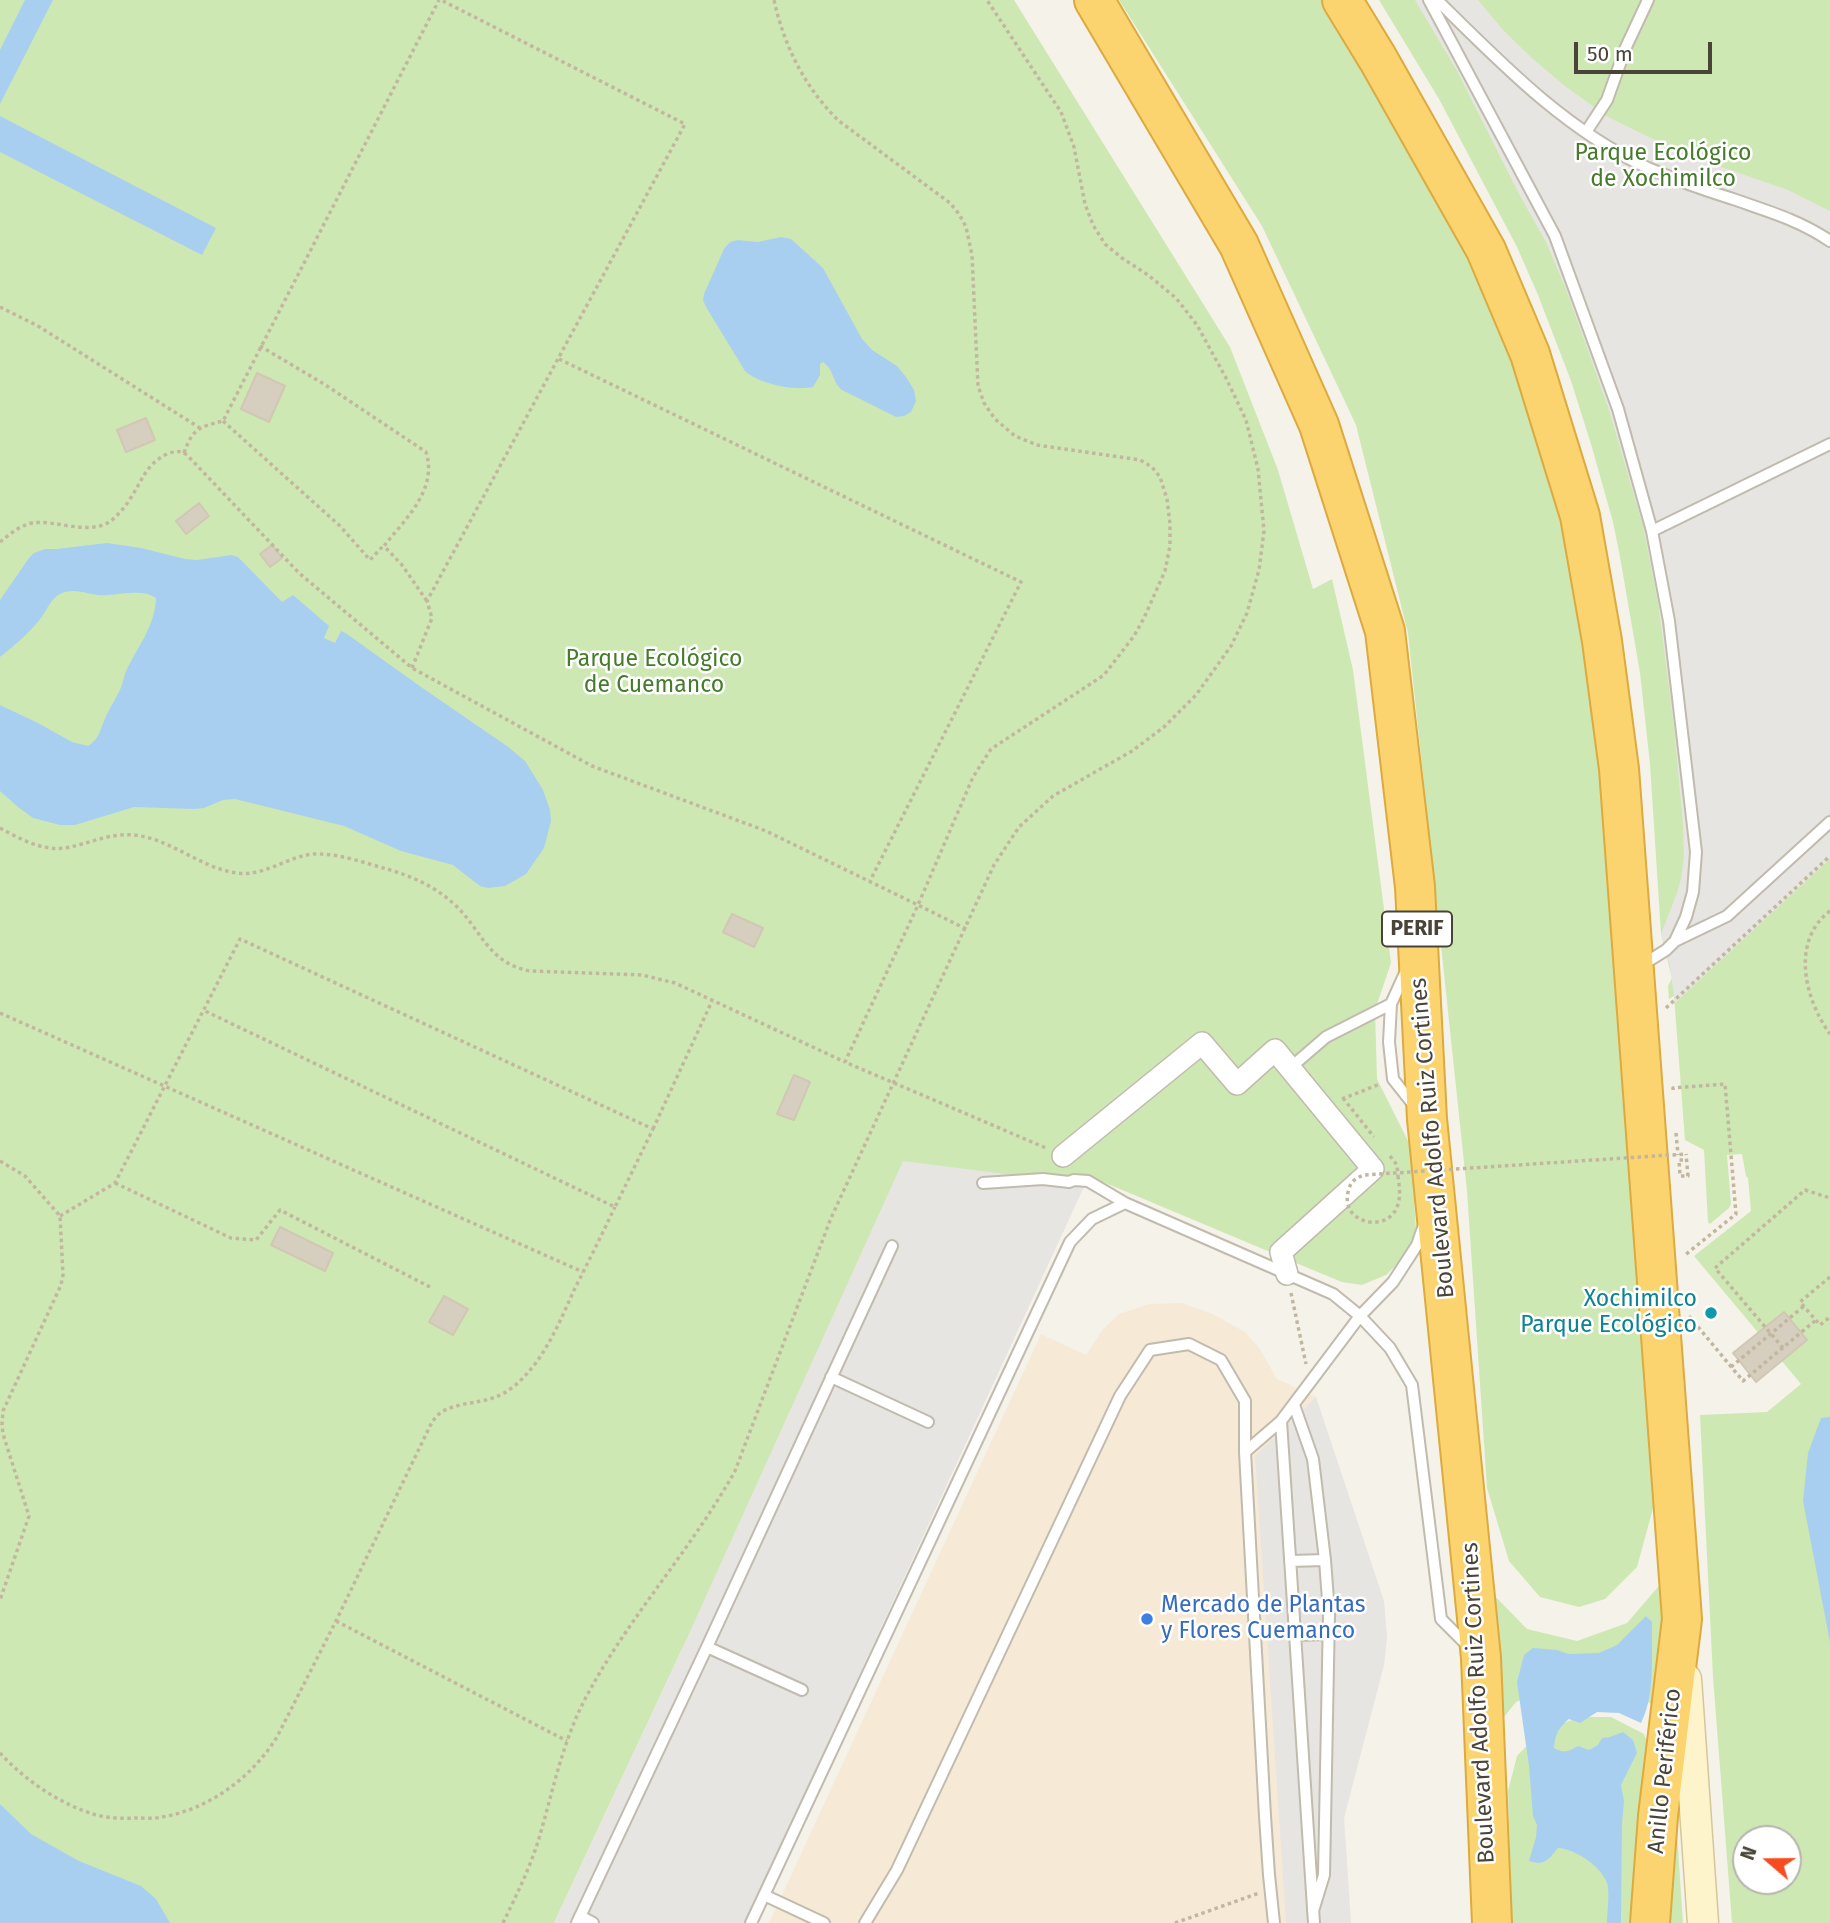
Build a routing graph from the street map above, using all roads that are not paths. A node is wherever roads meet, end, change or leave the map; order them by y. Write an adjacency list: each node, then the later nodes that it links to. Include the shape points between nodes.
1 (1094, 0): 12 (highway, Boulevard Adolfo Ruiz Cortines / PERIF, via 1239,245 1318,425 1385,631)
2 (1342, 0): 13 (highway, via 1486,250 1530,354 1580,516 1619,769)
3 (1429, 0): 9 (lane, via 1555,236 1618,408)
4 (1437, 0): 6 (lane, via 1523,83)
5 (1648, 0): 6 (lane, via 1607,100)
6 (1586, 132): 7 (lane, via 1648,168 1797,221)
7 (1830, 241)
8 (1830, 444): 9 (lane)
9 (1652, 531): 11 (lane, via 1669,621 1696,852 1693,892)
10 (1830, 821): 11 (lane, via 1727,916)
11 (1675, 942): 13 (lane)
12 (1418, 946): 14 (lane); 16 (highway, Boulevard Adolfo Ruiz Cortines / PERIF)
13 (1634, 970): 31 (highway)
14 (1391, 1004): 15 (lane, via 1326,1037); 16 (lane, via 1393,1079)
15 (1290, 1068): 17 (street, via 1275,1050 1237,1084 1202,1043); 22 (street, via 1373,1169 1281,1252)
16 (1427, 1119): 19 (highway, Boulevard Adolfo Ruiz Cortines / PERIF)
17 (1063, 1156)
18 (982, 1183): 20 (lane, via 1043,1178 1088,1181)
19 (1435, 1197): 23 (lane, via 1417,1245 1393,1282); 35 (highway, Boulevard Adolfo Ruiz Cortines / PERIF)
20 (1125, 1203): 22 (lane); 37 (lane, via 1093,1219 1070,1242)
21 (892, 1246): 24 (lane)
22 (1287, 1274): 23 (lane, via 1333,1294)
23 (1360, 1316): 25 (lane); 35 (lane, via 1390,1348 1412,1385 1441,1619)
24 (831, 1377): 27 (lane); 34 (lane)
25 (1294, 1405): 26 (lane); 29 (lane, via 1313,1459)
26 (1281, 1421): 28 (lane); 30 (lane)
27 (928, 1422)
28 (1245, 1452): 43 (lane, via 1245,1401 1221,1360 1189,1344 1150,1350 1121,1396 898,1870); 44 (lane)
29 (1325, 1560): 30 (lane); 32 (lane)
30 (1290, 1561): 33 (lane)
31 (1682, 1619): 47 (highway, Anillo Periférico); 48 (main road)
32 (1328, 1634): 33 (lane); 38 (lane, via 1324,1875)
33 (1295, 1635): 38 (lane)
34 (707, 1647): 36 (lane); 39 (lane)
35 (1481, 1658): 46 (highway, Boulevard Adolfo Ruiz Cortines / PERIF)
36 (802, 1690)
37 (764, 1895): 41 (lane); 42 (lane)
38 (1313, 1911): 45 (lane)
39 (579, 1920): 40 (lane)
40 (593, 1923)
41 (751, 1923)
42 (824, 1923)
43 (866, 1923)
44 (1274, 1923)
45 (1314, 1923)
46 (1492, 1923)
47 (1650, 1923)
48 (1703, 1923)

